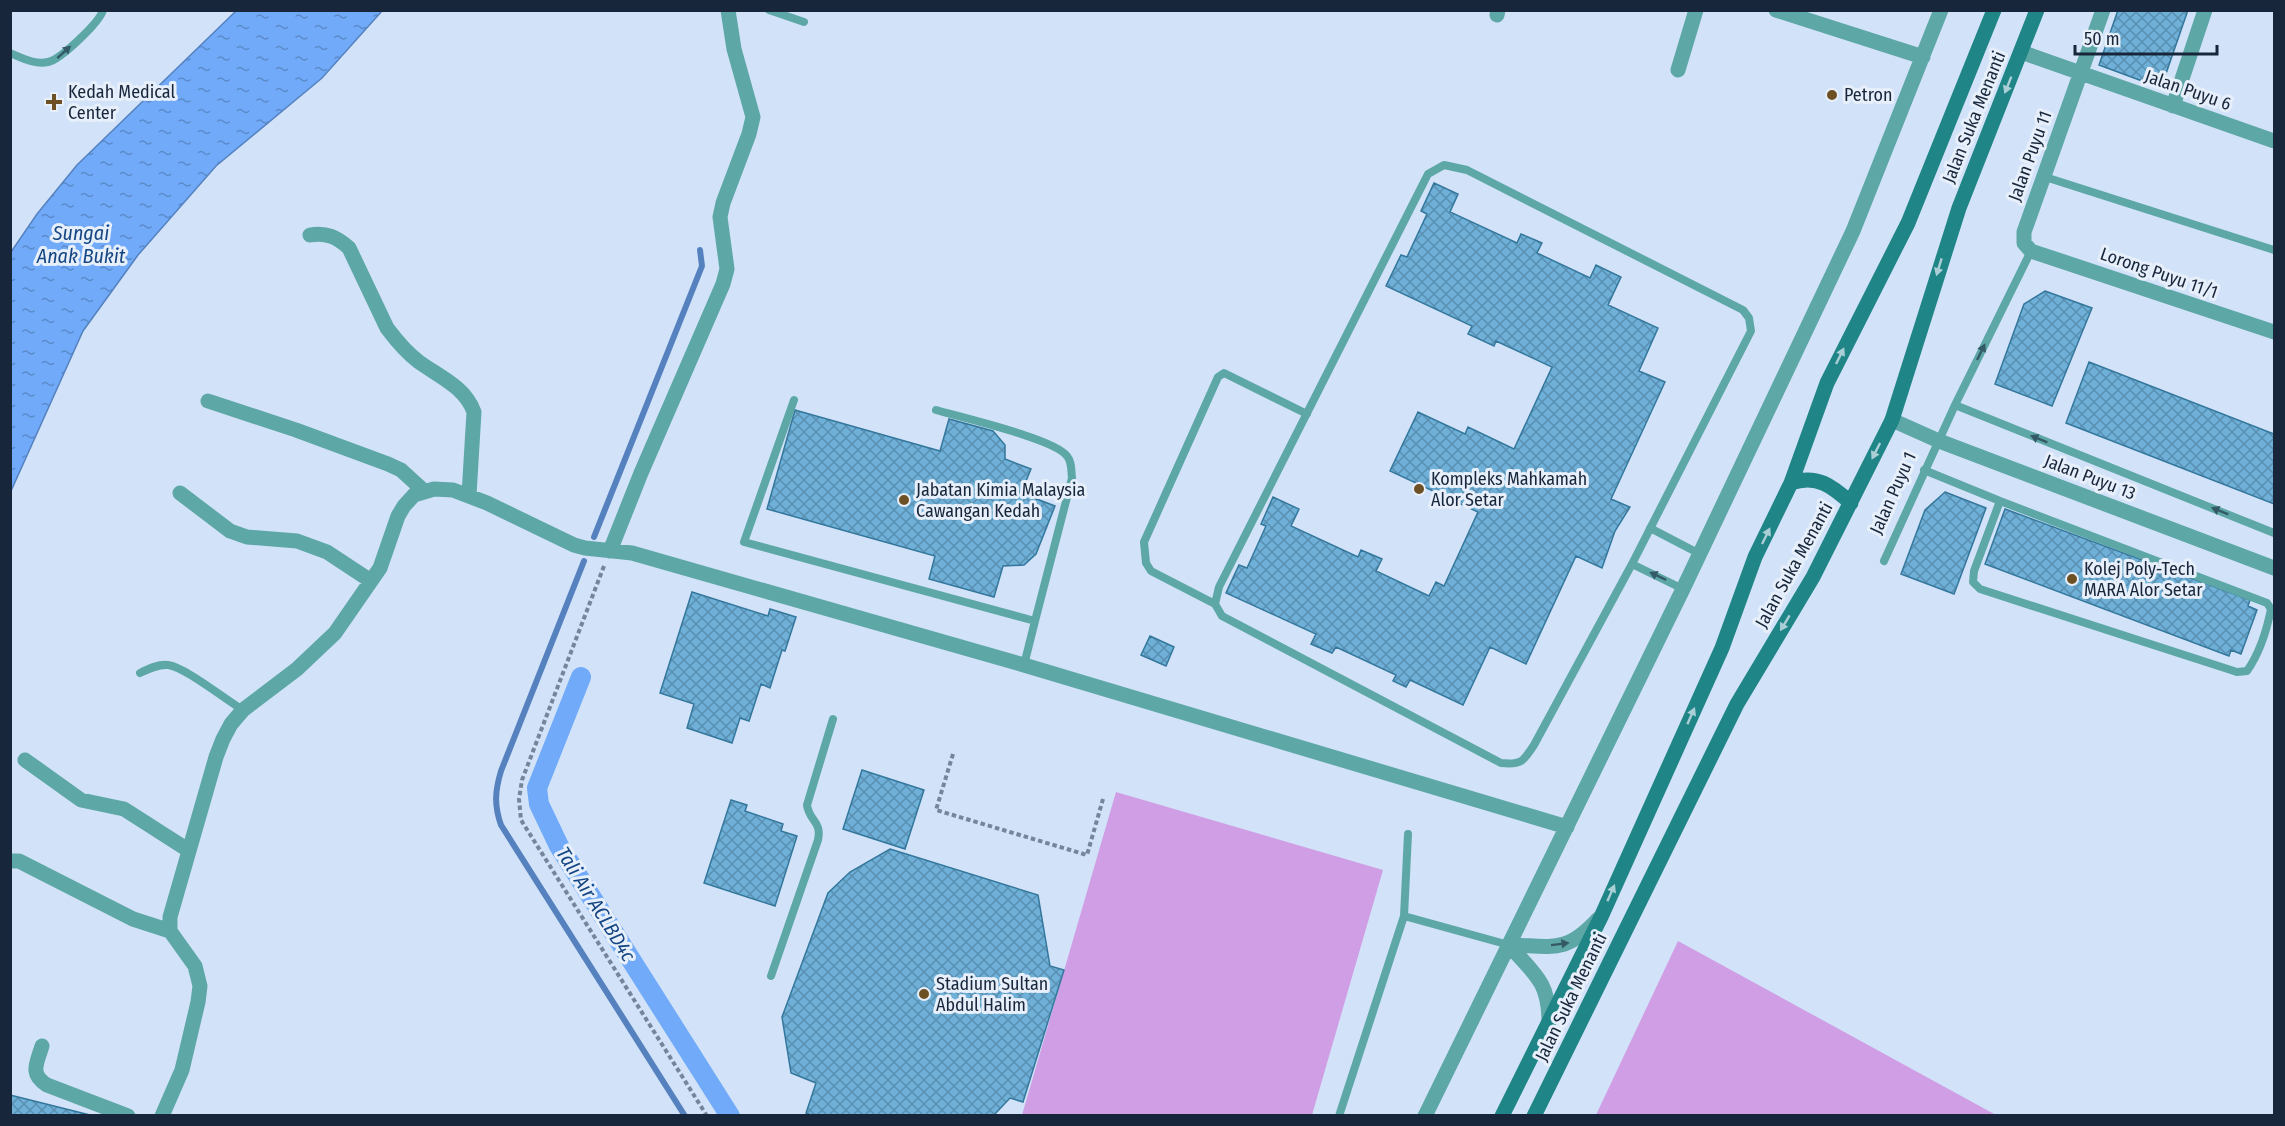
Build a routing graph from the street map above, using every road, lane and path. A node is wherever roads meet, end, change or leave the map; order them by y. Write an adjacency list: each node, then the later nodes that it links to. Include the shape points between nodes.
1 (103, 10): 13 (lane, one-way to 1, via 51,62 97,21)
2 (728, 10): 40 (street, via 734,49 753,117 720,217 727,269)
3 (769, 10): 11 (lane)
4 (1696, 10): 15 (street)
5 (1776, 10): 14 (street)
6 (1941, 10): 14 (street)
7 (1994, 10): 32 (main road, Jalan Suka Menanti, one-way to 7, via 1827,383 1908,223)
8 (2037, 10): 12 (main road, Jalan Suka Menanti)
9 (2103, 10): 16 (street, Jalan Puyu 11)
10 (2205, 10): 17 (street)
11 (804, 21)
12 (2021, 52): 16 (street, Jalan Puyu 6); 29 (main road, Jalan Suka Menanti, one-way to 29, via 1959,208)
13 (10, 53)
14 (1923, 57): 41 (street, via 1853,231)
15 (1678, 70)
16 (2081, 73): 17 (street, Jalan Puyu 6); 19 (street, Jalan Puyu 11)
17 (2173, 106): 18 (street, Jalan Puyu 6)
18 (2274, 141)
19 (2042, 176): 21 (street, Jalan Puyu 11, via 2024,232 2024,243); 22 (lane)
20 (310, 236): 35 (street, via 322,233 349,248 395,339 470,400 474,412)
21 (2031, 250): 23 (street, Lorong Puyu 11/1); 26 (lane, Jalan Puyu 1, one-way to 21)
22 (2274, 250)
23 (2274, 332)
24 (795, 400): 48 (lane, via 744,542)
25 (208, 401): 33 (street, via 388,464)
26 (1955, 405): 30 (lane, Jalan Puyu 1); 39 (lane, one-way to 26)
27 (936, 410): 48 (lane, via 1046,443 1067,455 1072,478)
28 (1307, 414): 38 (lane, via 1428,174 1444,165 1467,170 1743,310 1749,318 1751,331); 47 (lane, via 1219,588); 47 (lane, via 1224,373 1218,377 1144,542 1151,571)
29 (1892, 420): 30 (street, Jalan Puyu 13); 37 (main road, Jalan Suka Menanti, one-way to 37)
30 (1939, 441): 31 (lane, Jalan Puyu 1); 44 (street, Jalan Puyu 13)
31 (1924, 470): 36 (lane); 42 (lane, Jalan Puyu 1)
32 (1791, 483): 37 (main road, via 1808,479 1826,483); 61 (main road, Jalan Suka Menanti, one-way to 32, via 1722,648 1755,557)
33 (424, 491): 35 (street, via 443,488); 45 (street, via 414,495 398,516 388,551)
34 (180, 493): 45 (street, via 230,531 247,537 297,541 327,552)
35 (469, 495): 40 (street, via 574,545)
36 (2000, 501): 36 (lane, via 1974,571 1973,582 1980,589 2237,672 2247,671 2252,664 2269,621 2271,609 2267,603)
37 (1851, 503): 73 (main road, Jalan Suka Menanti, one-way to 73, via 1813,577 1737,705)
38 (1650, 528): 41 (lane); 43 (lane)
39 (2274, 533)
40 (610, 551): 49 (street, via 632,553); 69 (path, via 522,780 521,820)
41 (1700, 554): 46 (street)
42 (1884, 561)
43 (1632, 564): 46 (lane, one-way to 43); 47 (lane, via 1534,746 1525,760 1516,765 1501,763 1222,616)
44 (2274, 568)
45 (372, 581): 51 (street, via 335,633 297,669)
46 (1683, 589): 56 (street)
47 (1215, 604)
48 (1035, 621): 49 (lane)
49 (1024, 665): 56 (street)
50 (140, 673): 51 (lane, via 168,665)
51 (243, 710): 58 (street, via 223,739)
52 (833, 719): 64 (lane, via 807,805 819,828 818,840)
53 (953, 754): 55 (path, via 936,810 969,820 1087,855)
54 (25, 760): 58 (street, via 81,800 124,809)
55 (1103, 799)
56 (1567, 827): 63 (street)
57 (1408, 834): 60 (lane)
58 (188, 850): 62 (street, via 170,917)
59 (10, 861): 62 (street, via 19,861 133,919)
60 (1404, 916): 63 (lane); 70 (lane)
61 (1600, 917): 63 (street, one-way to 61, via 1568,944); 65 (main road, Jalan Suka Menanti)
62 (170, 931): 68 (street, via 195,966 200,986 182,1070)
63 (1509, 945): 65 (street, via 1545,989); 71 (street)
64 (771, 976)
65 (1549, 1022): 72 (main road, Jalan Suka Menanti)
66 (42, 1046): 67 (street, via 35,1073 38,1080)
67 (128, 1116)
68 (162, 1116)
69 (707, 1116)
70 (1339, 1116)
71 (1425, 1116)
72 (1502, 1116)
73 (1534, 1116)

